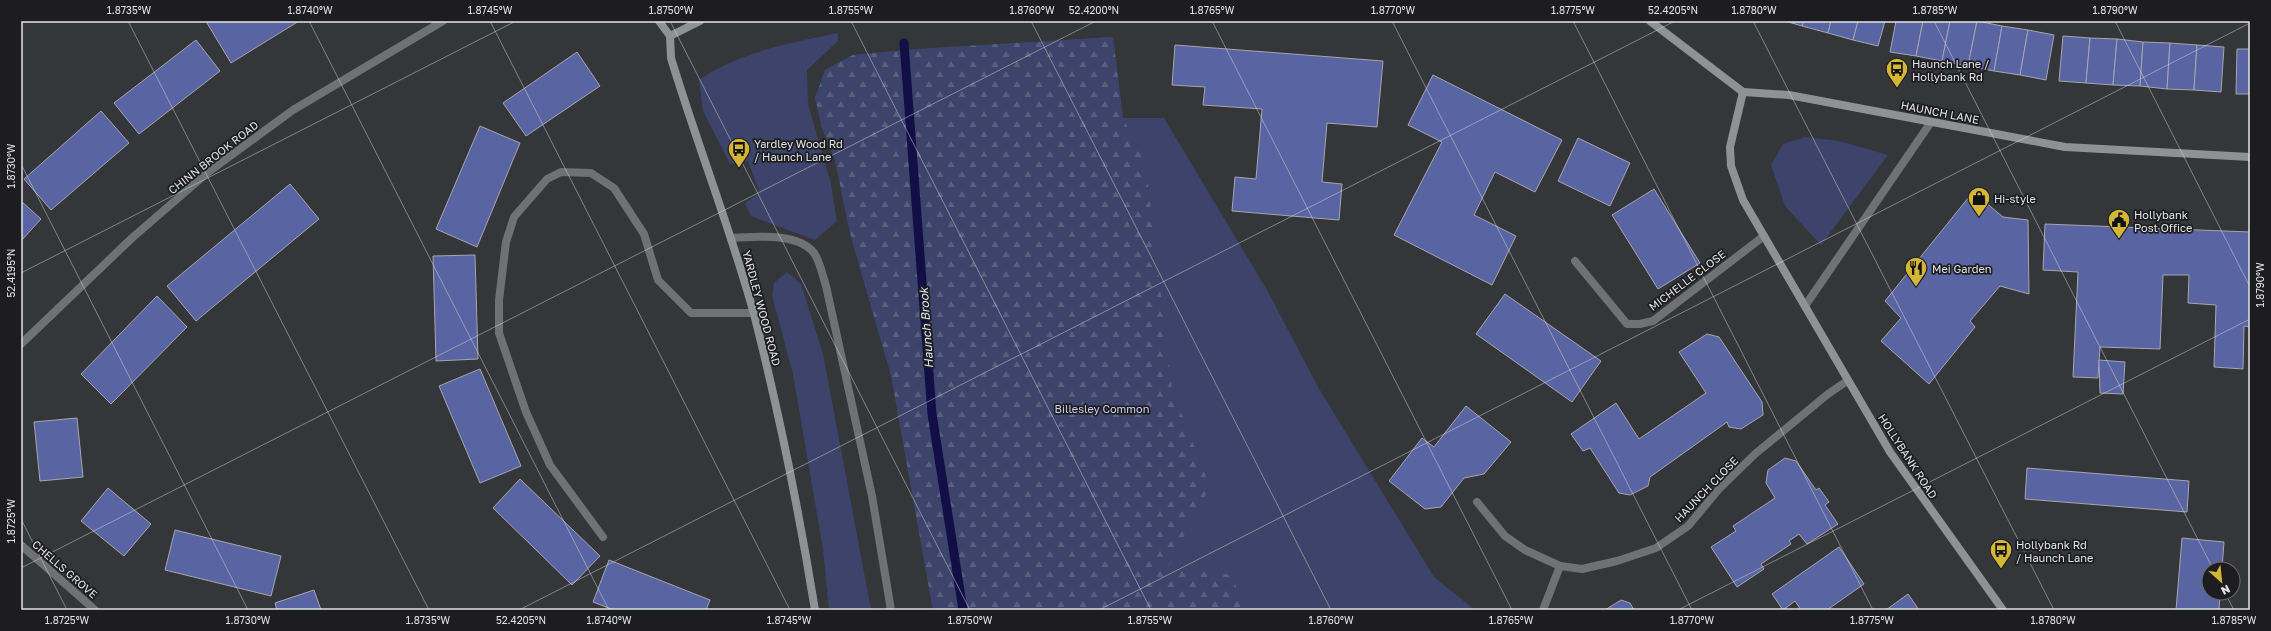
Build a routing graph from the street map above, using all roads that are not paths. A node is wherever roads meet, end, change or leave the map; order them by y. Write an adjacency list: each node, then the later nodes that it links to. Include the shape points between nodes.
1 (443, 21): 14 (street, CHINN BROOK ROAD, via 293,110 207,173 132,238)
2 (659, 21): 5 (street)
3 (700, 21): 5 (street)
4 (1650, 21): 6 (street)
5 (670, 36): 10 (street, YARDLEY WOOD ROAD, via 670,58)
6 (1743, 92): 7 (street, HAUNCH LANE, via 1789,95); 9 (street, HOLLYBANK ROAD, via 1730,147 1731,166 1743,200)
7 (1931, 122): 8 (street, HAUNCH LANE, via 2065,147); 12 (street)
8 (2250, 157)
9 (1764, 236): 11 (street, MICHELLE CLOSE, via 1653,321 1640,324 1627,324); 12 (street, HOLLYBANK ROAD)
10 (731, 238): 13 (street, YARDLEY WOOD ROAD); 22 (street, via 766,236 800,242 815,254 826,286 872,496)
11 (1575, 261)
12 (1805, 306): 15 (street, HOLLYBANK ROAD)
13 (753, 313): 17 (street, via 691,313 658,280 644,234 614,188 591,174 561,172 547,179 514,217 506,242 499,333 526,412 550,465); 21 (street, YARDLEY WOOD ROAD, via 782,432)
14 (21, 344)
15 (1847, 381): 19 (street, HAUNCH CLOSE, via 1755,454 1719,489 1688,526 1656,548 1618,561 1582,569); 24 (street, HOLLYBANK ROAD, via 1894,458)
16 (1477, 502): 19 (street, HAUNCH CLOSE, via 1505,536 1525,550)
17 (603, 537)
18 (21, 545): 20 (street, CHELLS GROVE)
19 (1560, 566): 23 (street)
20 (95, 610)
21 (815, 610)
22 (891, 610)
23 (1543, 610)
24 (2003, 610)

